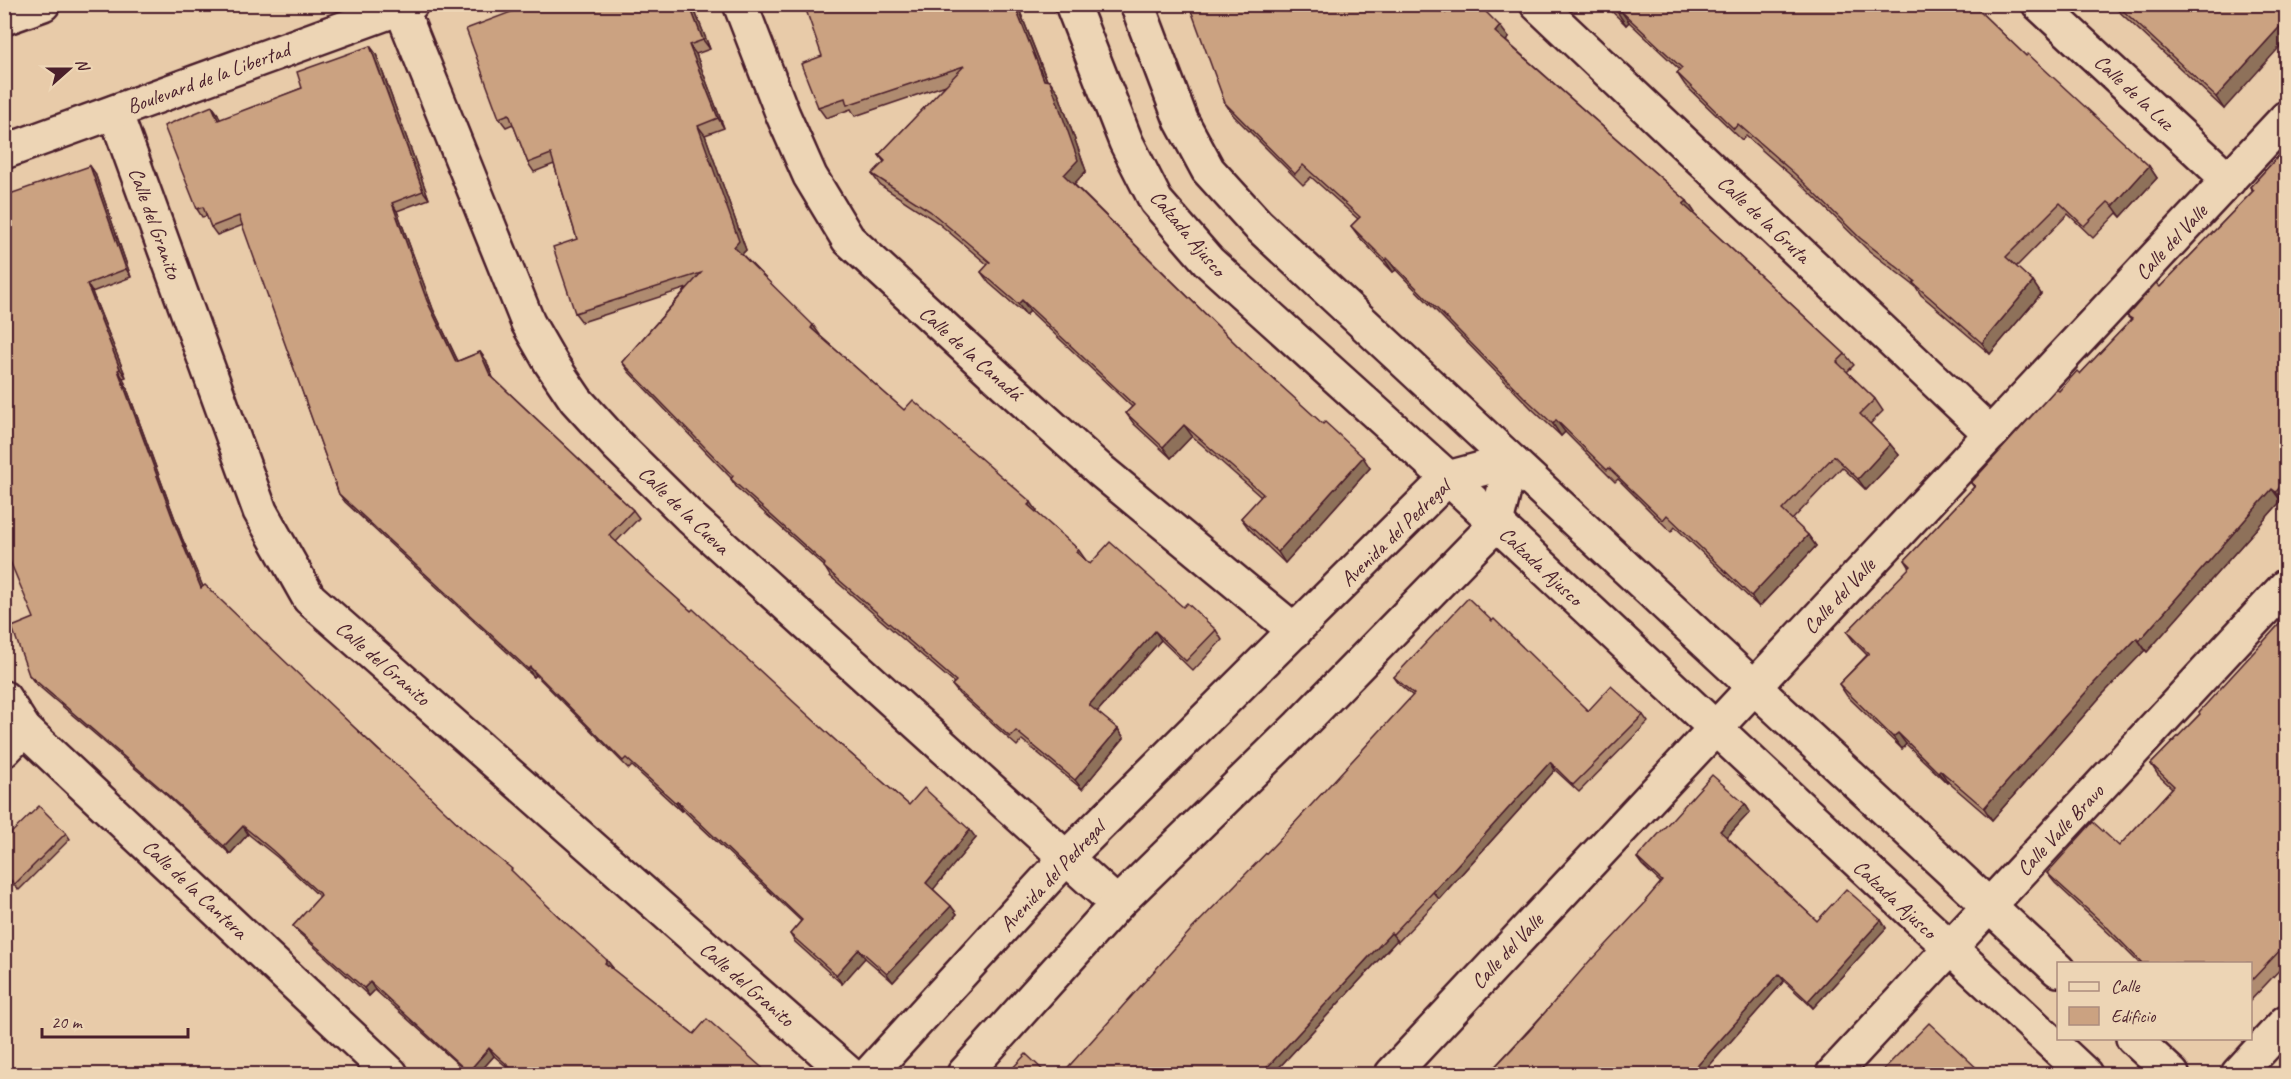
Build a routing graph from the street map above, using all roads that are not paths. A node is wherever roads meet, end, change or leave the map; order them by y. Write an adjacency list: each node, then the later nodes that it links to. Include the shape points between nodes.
1 (43, 4): 8 (street)
2 (740, 4): 18 (street, Calle de la Canadá, via 810,176 848,239 1100,470)
3 (1072, 4): 15 (street, Calzada Ajusco, via 1126,142 1156,201 1209,262)
4 (1137, 4): 14 (street, via 1181,120 1208,170 1258,225)
5 (1537, 4): 13 (street, Calle de la Gruta)
6 (2039, 4): 12 (street, Calle de la Luz)
7 (406, 6): 9 (street, Boulevard de la Libertad); 23 (street, Calle de la Cueva, via 528,323 576,400 692,519)
8 (4, 18)
9 (114, 112): 11 (street, Boulevard de la Libertad); 31 (street, Calle del Granito, via 260,511 309,598)
10 (2286, 118): 12 (street, Calle del Valle)
11 (4, 152)
12 (2229, 180): 13 (street, Calle del Valle)
13 (1991, 434): 19 (street, Calle del Valle)
14 (1511, 461): 15 (street, Avenida del Pedregal); 16 (street); 19 (street)
15 (1448, 478): 16 (street, Calzada Ajusco); 18 (street, Avenida del Pedregal)
16 (1496, 524): 21 (street, Calzada Ajusco); 24 (street, via 1299,726)
17 (2286, 586): 25 (street, Calle Valle Bravo)
18 (1295, 631): 23 (street, Avenida del Pedregal)
19 (1754, 687): 21 (street, Calle del Valle); 25 (street)
20 (4, 698): 22 (street, Calle de la Cantera)
21 (1715, 729): 26 (street, Calzada Ajusco); 34 (street, Calle del Valle)
22 (14, 739): 30 (street, Calle de la Cantera)
23 (1067, 857): 24 (street, Calle de la Cueva); 32 (street, Avenida del Pedregal)
24 (1117, 904): 33 (street)
25 (1989, 907): 26 (street, Calle Valle Bravo); 27 (street)
26 (1949, 949): 35 (street, Calle Valle Bravo); 36 (street, Calzada Ajusco)
27 (2057, 969)
28 (2286, 1022): 38 (street)
29 (2135, 1040): 37 (street)
30 (392, 1074)
31 (849, 1074)
32 (869, 1074)
33 (964, 1074)
34 (1392, 1074)
35 (1833, 1074)
36 (2085, 1074)
37 (2172, 1074)
38 (2238, 1074)

